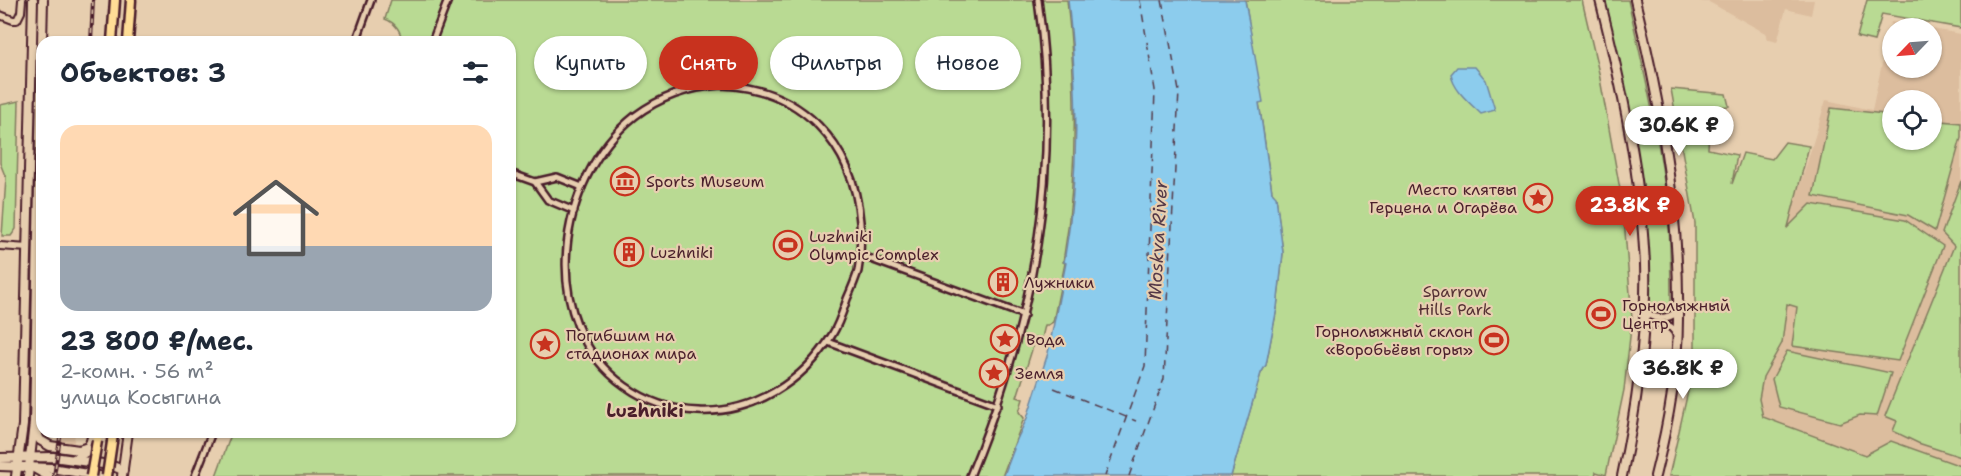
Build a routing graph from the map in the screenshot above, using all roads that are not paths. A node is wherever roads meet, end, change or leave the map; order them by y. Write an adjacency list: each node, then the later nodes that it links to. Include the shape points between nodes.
1 (22, 0): 11 (street, via 17,20)
2 (33, 0): 22 (main road)
3 (43, 0): 12 (main road)
4 (115, 0): 13 (main road)
5 (131, 0): 14 (main road)
6 (371, 0): 15 (street)
7 (448, 0): 16 (street)
8 (1038, 0): 26 (street, via 1047,104 1046,160 1038,245)
9 (1600, 0): 24 (main road, via 1635,169 1645,265)
10 (1635, 0): 25 (main road, via 1654,86 1672,200)
11 (0, 15)
12 (42, 36)
13 (112, 36)
14 (128, 36)
15 (358, 36)
16 (434, 36)
17 (516, 175): 18 (street)
18 (535, 182): 19 (street, via 557,177); 20 (street, via 548,200)
19 (582, 187): 20 (street); 23 (street, via 613,137 651,105 702,87 756,89 805,113 839,151 858,202)
20 (574, 211): 30 (street, via 565,267 576,324 602,366 642,396 694,411 744,406 791,381)
21 (0, 246): 22 (street)
22 (28, 248): 41 (main road)
23 (860, 255): 26 (street); 30 (street, via 838,325)
24 (1644, 308): 25 (street, via 1652,317 1668,318); 28 (main road)
25 (1678, 311): 29 (main road)
26 (1024, 315): 31 (street)
27 (36, 323): 32 (main road)
28 (1643, 332): 29 (street, via 1653,323 1668,324); 57 (main road, via 1634,420)
29 (1677, 336): 58 (main road, via 1668,414)
30 (828, 342): 31 (street)
31 (998, 405): 56 (street)
32 (34, 423): 33 (main road); 42 (main road)
33 (36, 433)
34 (39, 438): 35 (main road, via 50,446 79,450 88,447)
35 (92, 438)
36 (93, 438): 44 (main road, via 87,452)
37 (94, 438): 52 (main road, bridge)
38 (112, 438): 54 (main road, bridge)
39 (128, 438): 48 (main road)
40 (210, 438): 55 (street)
41 (19, 457): 42 (main road); 43 (main road); 46 (main road)
42 (31, 457): 44 (main road); 47 (main road)
43 (0, 458)
44 (72, 460): 48 (main road, via 111,465)
45 (0, 466): 46 (main road)
46 (18, 466): 47 (main road); 49 (main road)
47 (31, 467): 50 (main road); 51 (main road); 53 (main road)
48 (123, 473)
49 (16, 476)
50 (28, 476)
51 (48, 476)
52 (91, 476)
53 (99, 476)
54 (107, 476)
55 (195, 476)
56 (970, 476)
57 (1622, 476)
58 (1655, 476)

